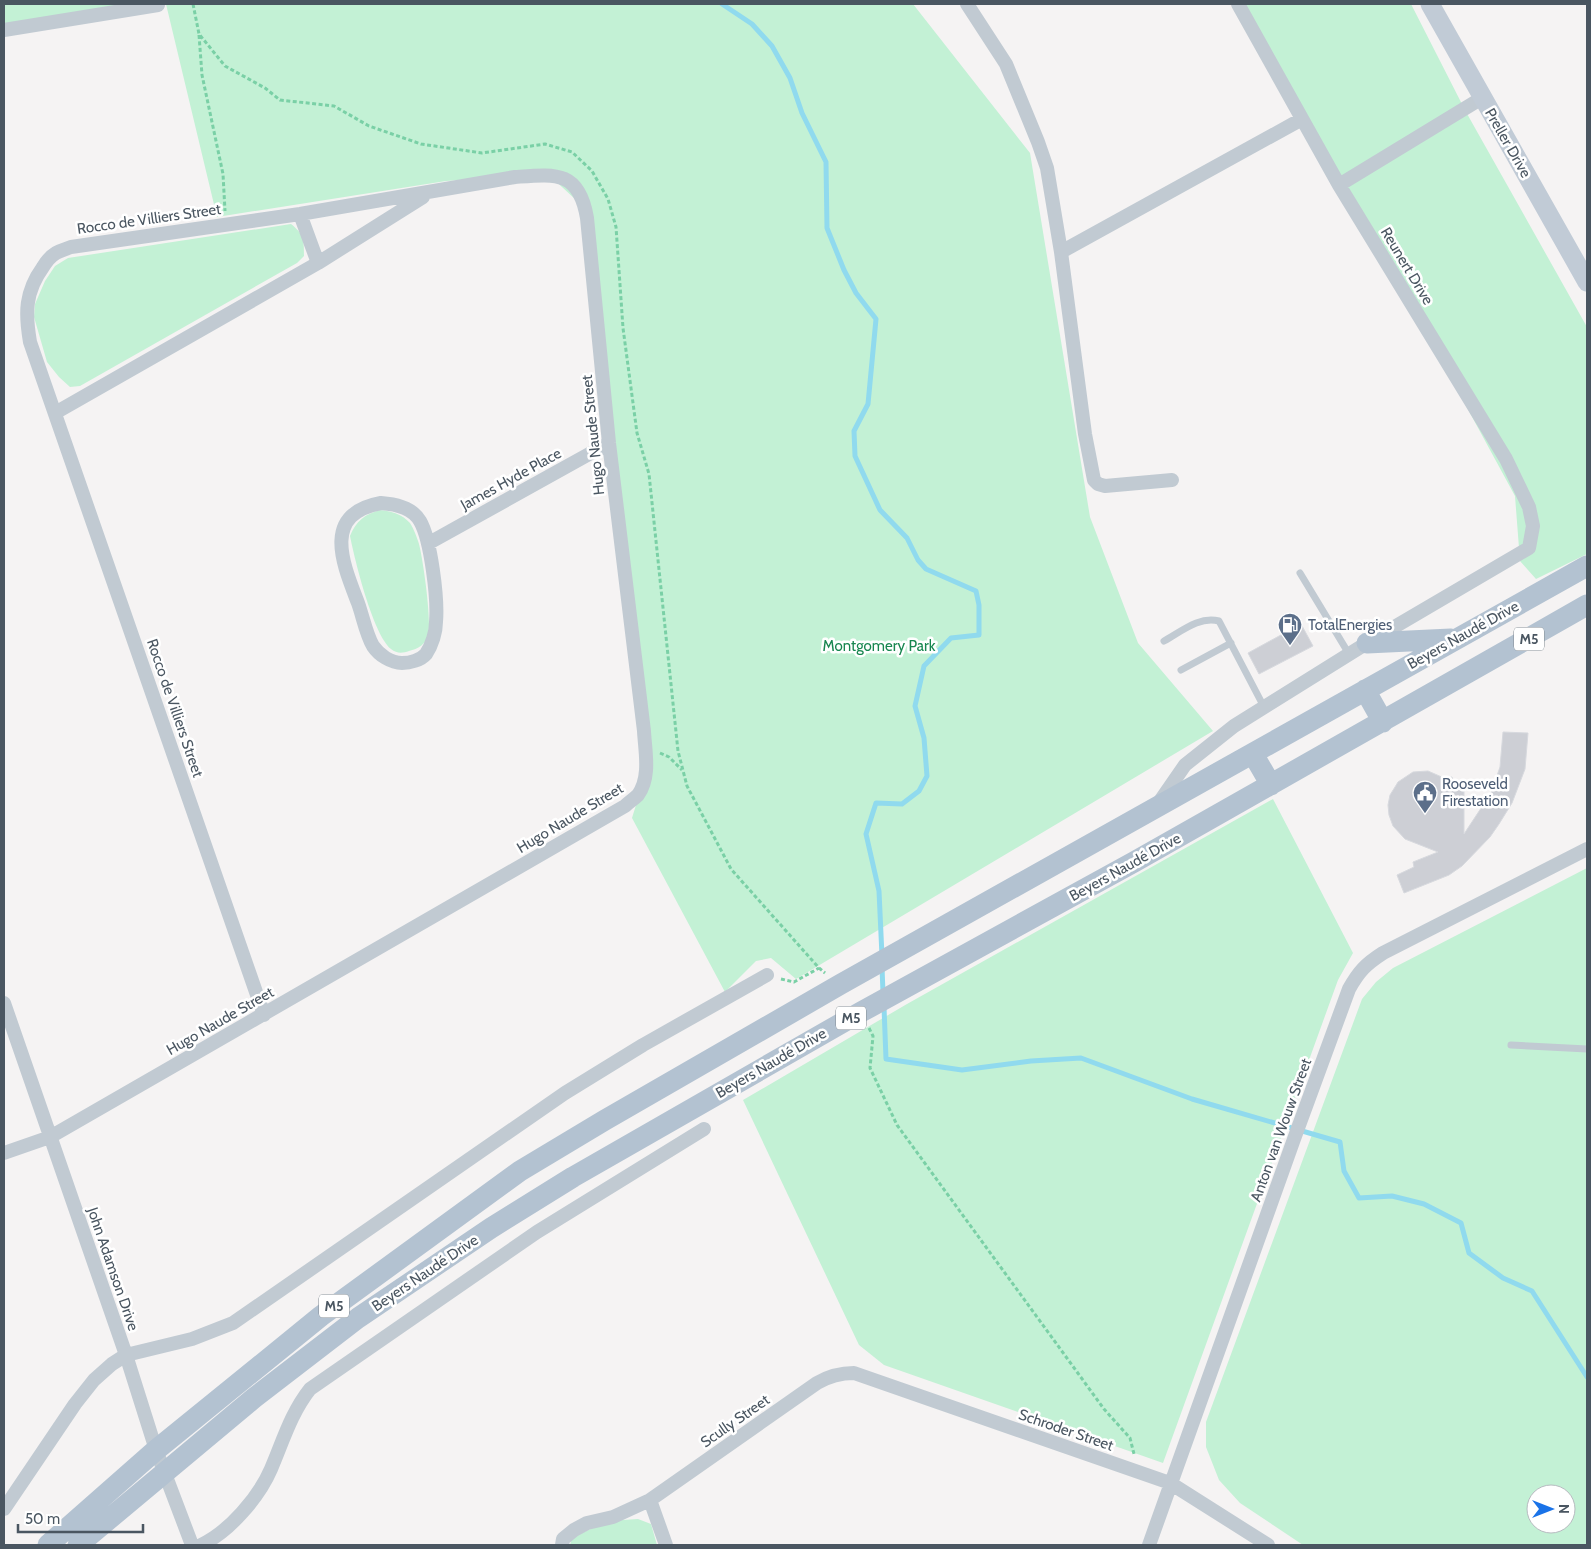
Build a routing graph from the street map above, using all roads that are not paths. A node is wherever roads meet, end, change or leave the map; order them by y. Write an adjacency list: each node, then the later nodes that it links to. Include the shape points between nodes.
1 (967, 4): 12 (street, via 1006,64 1038,142 1047,168)
2 (1238, 4): 7 (street, Reunert Drive)
3 (1430, 4): 6 (main road, Preller Drive)
4 (158, 5): 5 (street)
5 (4, 30)
6 (1482, 98): 9 (street); 14 (main road, Preller Drive)
7 (1302, 119): 9 (street, Reunert Drive); 12 (street)
8 (515, 177): 10 (street, Rocco de Villiers Street); 16 (street, Hugo Naude Street, via 556,176 574,185 584,202)
9 (1339, 185): 19 (street, Reunert Drive, via 1506,459 1529,506 1533,526)
10 (429, 193): 11 (street, Rocco de Villiers Street); 13 (street, Rocco de Villiers Street)
11 (300, 214): 13 (street); 15 (street, Rocco de Villiers Street, via 71,246 56,253 35,278 28,296 26,320 30,342)
12 (1061, 252): 17 (street, via 1084,434 1094,480 1104,486)
13 (318, 263): 15 (street, Rocco de Villiers Street)
14 (1587, 280)
15 (55, 413): 38 (street, Rocco de Villiers Street)
16 (609, 443): 18 (street, James Hyde Place); 38 (street, Hugo Naude Street, via 645,748 646,772 638,795 625,806)
17 (1172, 480)
18 (429, 543): 18 (street, via 436,622 433,639 425,656 417,660 401,663 386,659 374,647 343,563 342,533 349,518 366,506 393,504 402,506 420,520)
19 (1529, 548): 26 (street, Beyers Naudé Drive)
20 (1587, 566): 23 (main road, Beyers Naudé Drive / M5)
21 (1300, 573): 27 (lane)
22 (1587, 605): 31 (main road, Beyers Naudé Drive / M5)
23 (1456, 638): 26 (main road); 29 (main road, Beyers Naudé Drive / M5)
24 (1164, 641): 25 (lane, via 1200,620 1212,619 1219,621)
25 (1231, 643): 28 (lane); 30 (lane)
26 (1367, 643): 27 (street, Beyers Naudé Drive)
27 (1348, 654): 30 (street, Beyers Naudé Drive)
28 (1181, 670)
29 (1365, 690): 31 (main road); 32 (main road, Beyers Naudé Drive / M5)
30 (1264, 707): 34 (street, Beyers Naudé Drive, via 1186,764)
31 (1383, 722): 33 (main road, Beyers Naudé Drive / M5)
32 (1253, 754): 33 (main road); 34 (main road, Beyers Naudé Drive / M5)
33 (1271, 785): 47 (main road, Beyers Naudé Drive / M5, via 861,1012 573,1177 491,1228 358,1318 254,1398)
34 (1156, 808): 46 (main road, Beyers Naudé Drive / M5, via 840,984 520,1172 321,1316)
35 (1587, 849): 48 (street, Anton van Wouw Street, via 1384,952 1362,968 1349,989)
36 (767, 975): 44 (street, via 566,1093 233,1323 192,1339)
37 (4, 1003): 42 (street, John Adamson Drive)
38 (264, 1015): 42 (street, Hugo Naude Street)
39 (1511, 1045): 40 (lane)
40 (1587, 1049)
41 (704, 1129): 54 (street, Beyers Naudé Drive, via 538,1232 310,1390 293,1414 256,1496 227,1527)
42 (50, 1137): 43 (street, Hugo Naude Street); 44 (street, John Adamson Drive)
43 (4, 1153)
44 (126, 1355): 46 (street, John Adamson Drive); 50 (street, via 94,1380)
45 (840, 1373): 48 (street, Schroder Street, via 854,1373); 49 (street, Scully Street, via 817,1383)
46 (156, 1450): 47 (street, John Adamson Drive); 51 (main road, Beyers Naudé Drive / M5)
47 (165, 1473): 52 (main road, Beyers Naudé Drive / M5); 53 (street, John Adamson Drive)
48 (1170, 1483): 57 (street, Anton van Wouw Street); 58 (street, Schroder Street)
49 (650, 1500): 55 (street, Scully Street, via 613,1517 587,1523 563,1539); 56 (street)
50 (4, 1509)
51 (48, 1545)
52 (78, 1545)
53 (192, 1545)
54 (201, 1545)
55 (562, 1545)
56 (666, 1545)
57 (1149, 1545)
58 (1268, 1545)

